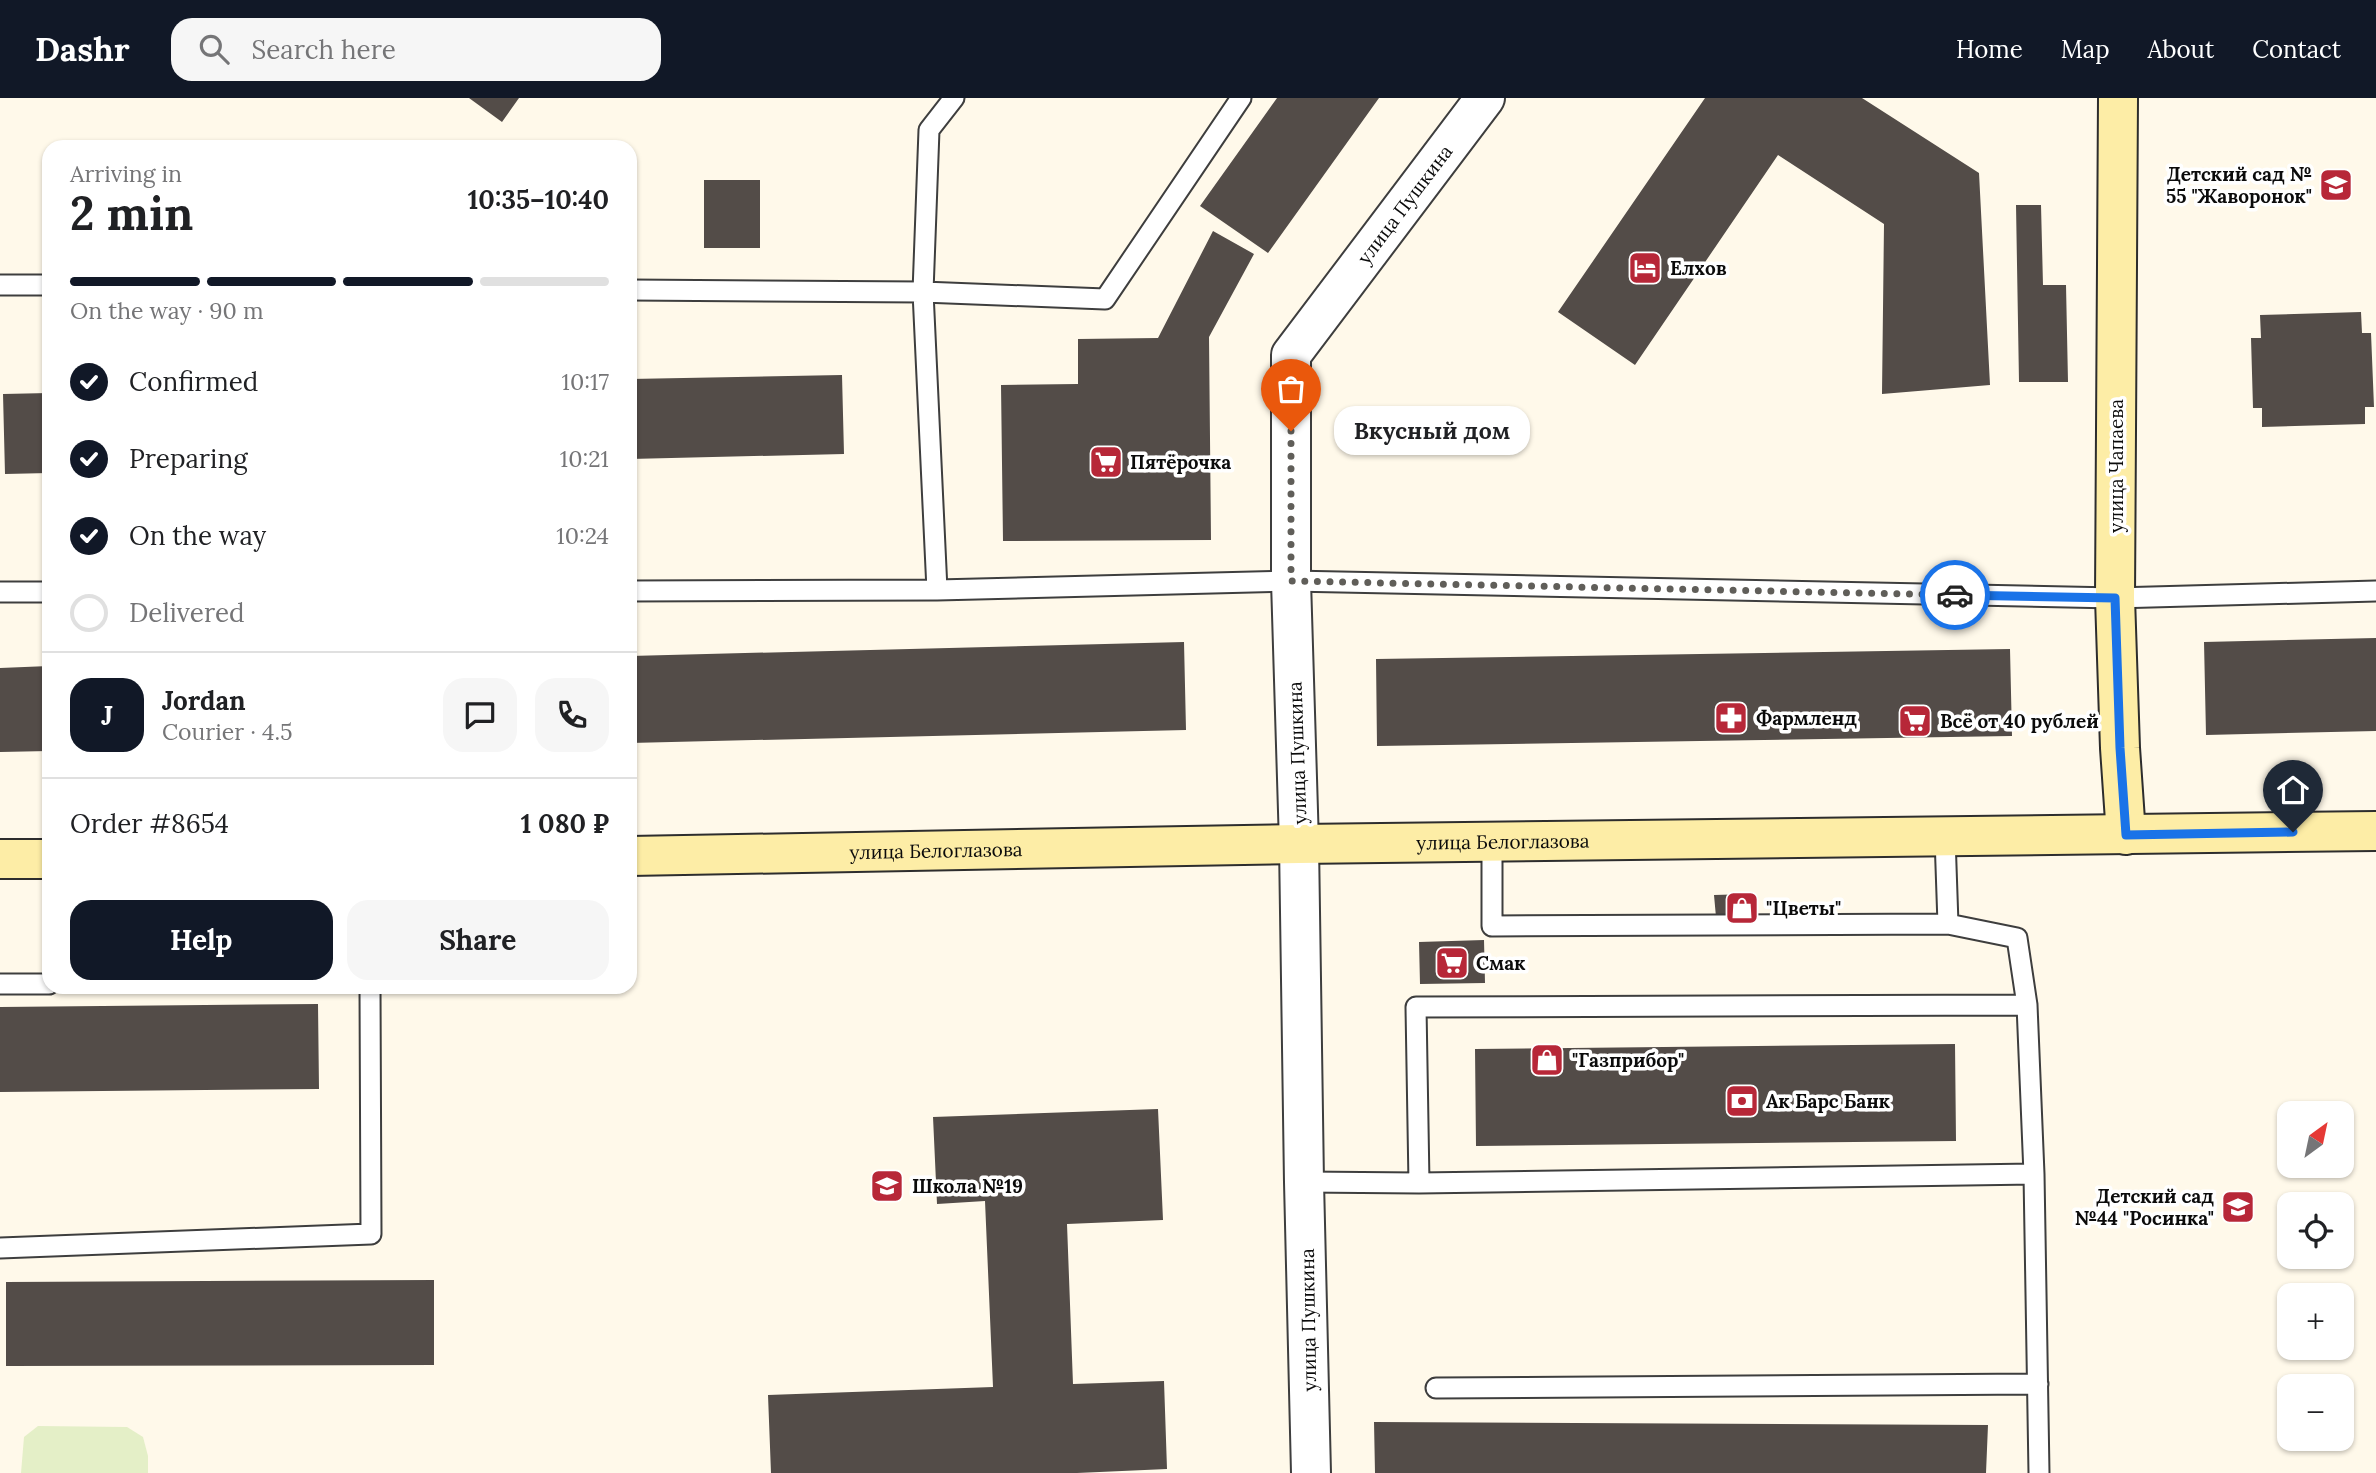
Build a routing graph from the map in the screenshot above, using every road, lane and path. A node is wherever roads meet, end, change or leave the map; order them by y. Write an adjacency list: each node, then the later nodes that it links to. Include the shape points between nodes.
1 (954, 98): 8 (lane, via 929,130)
2 (1241, 98): 8 (lane, via 1105,299)
3 (1485, 98): 9 (street, улица Пушкина, via 1291,355)
4 (2118, 98): 15 (street, улица Чапаева)
5 (0, 285): 6 (lane)
6 (42, 285)
7 (637, 290): 8 (lane)
8 (923, 292): 10 (lane)
9 (1291, 581): 10 (lane); 15 (lane); 20 (street, улица Пушкина)
10 (937, 590): 11 (lane)
11 (637, 591)
12 (2376, 591): 15 (lane)
13 (0, 592): 14 (lane)
14 (42, 592)
15 (2115, 598): 17 (street, улица Чапаева)
16 (2376, 831): 17 (street, улица Белоглазова)
17 (2126, 835): 18 (street, улица Белоглазова)
18 (1945, 836): 19 (street, улица Белоглазова); 24 (lane)
19 (1492, 841): 20 (street, улица Белоглазова); 24 (lane, via 1492,926)
20 (1299, 844): 21 (street, улица Белоглазова); 30 (street, улица Пушкина)
21 (637, 856)
22 (0, 859): 23 (street)
23 (42, 859)
24 (1948, 924): 28 (lane, via 2017,938)
25 (0, 984): 26 (lane)
26 (42, 984)
27 (370, 994): 32 (lane, via 371,1234)
28 (2027, 1005): 29 (lane); 31 (lane, via 1416,1007)
29 (2034, 1174): 31 (lane); 33 (lane)
30 (1304, 1182): 31 (lane); 35 (street, улица Пушкина)
31 (1419, 1183)
32 (0, 1248)
33 (2038, 1384): 34 (lane); 36 (lane)
34 (1436, 1388)
35 (1311, 1473)
36 (2039, 1473)

